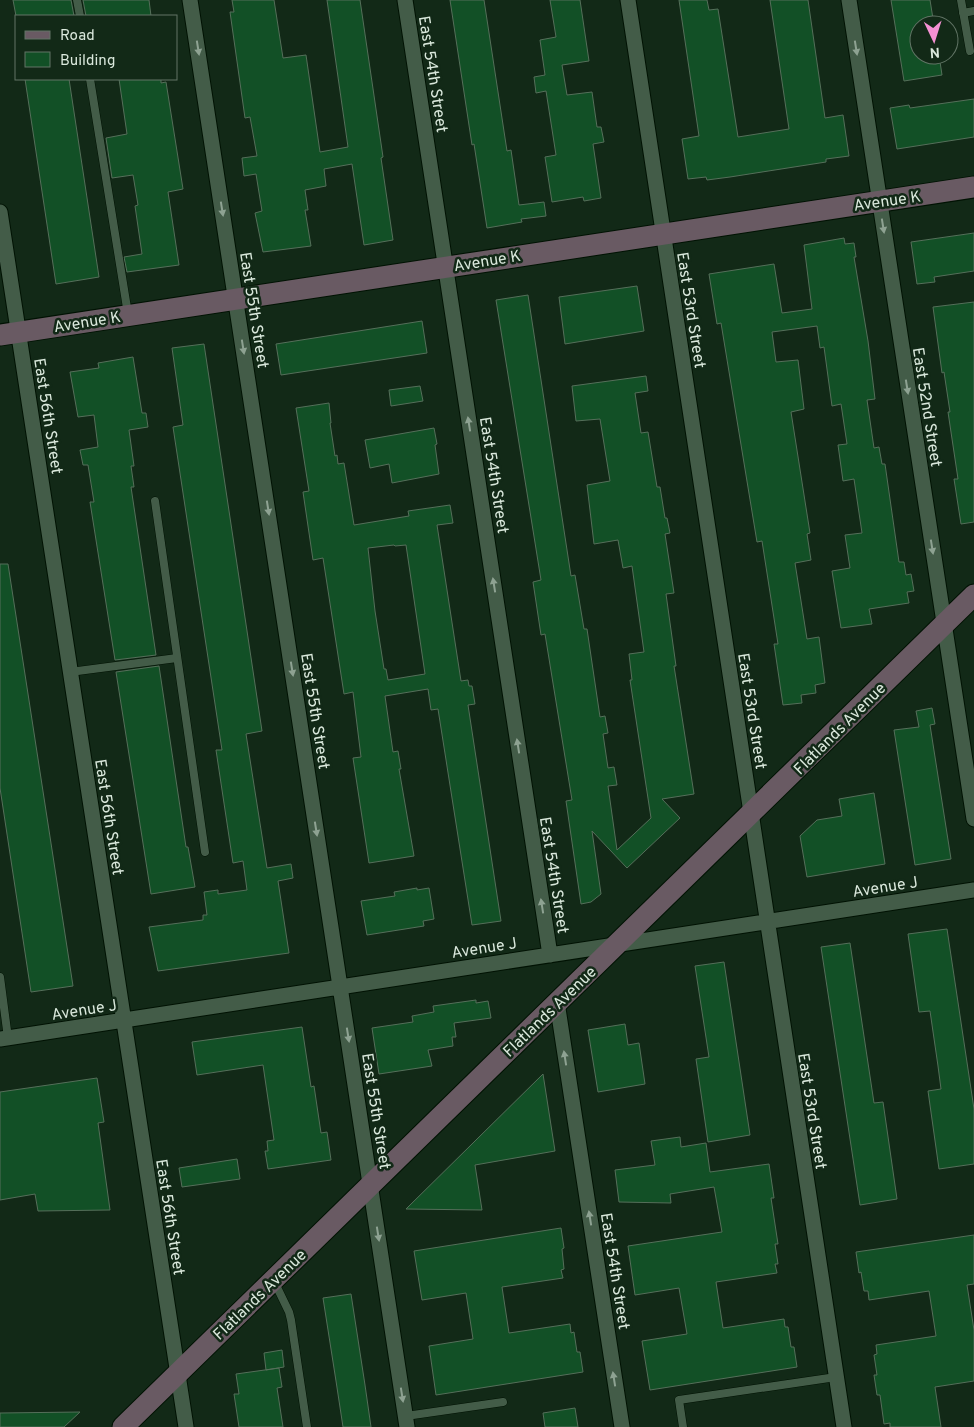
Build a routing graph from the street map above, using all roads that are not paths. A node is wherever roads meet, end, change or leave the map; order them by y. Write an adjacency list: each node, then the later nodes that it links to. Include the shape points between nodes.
1 (77, 0): 9 (lane)
2 (190, 0): 17 (street, East 55th Street, one-way to 17)
3 (405, 0): 16 (street, East 54th Street)
4 (628, 0): 15 (street, East 53rd Street)
5 (849, 0): 13 (street, East 52nd Street, one-way to 13)
6 (962, 0): 8 (lane)
7 (974, 11): 8 (lane)
8 (963, 13): 10 (lane)
9 (80, 15)
10 (970, 51)
11 (90, 80): 18 (lane)
12 (974, 186): 13 (main road, Avenue K)
13 (879, 201): 15 (main road, Avenue K); 22 (street, East 52nd Street, one-way to 22)
14 (0, 212): 19 (street, East 56th Street)
15 (663, 233): 16 (main road, Avenue K); 25 (street, East 53rd Street)
16 (445, 267): 17 (main road, Avenue K); 31 (street, East 54th Street, one-way to 16)
17 (236, 299): 18 (main road, Avenue K); 33 (street, East 55th Street, one-way to 33)
18 (128, 315): 19 (main road, Avenue K)
19 (9, 333): 24 (street, East 56th Street)
20 (155, 502): 23 (lane)
21 (974, 595): 22 (main road, Flatlands Avenue)
22 (944, 625): 25 (main road, Flatlands Avenue); 26 (street, East 52nd Street)
23 (177, 658): 24 (lane); 27 (lane)
24 (70, 672): 35 (street, East 56th Street)
25 (751, 814): 29 (street, East 53rd Street); 30 (main road, Flatlands Avenue)
26 (974, 819)
27 (205, 852)
28 (974, 890): 29 (street, Avenue J)
29 (767, 922): 30 (street, Avenue J); 40 (street, East 53rd Street)
30 (619, 943): 31 (street, Avenue J); 34 (main road, Flatlands Avenue)
31 (550, 954): 33 (street, Avenue J)
32 (0, 977): 36 (lane)
33 (340, 987): 35 (street, Avenue J); 37 (street, East 55th Street, one-way to 37)
34 (557, 1002): 37 (main road, Flatlands Avenue); 46 (street, East 54th Street, one-way to 34)
35 (123, 1020): 36 (street, Avenue J); 39 (street, East 56th Street)
36 (4, 1038)
37 (371, 1186): 38 (main road, Flatlands Avenue); 42 (street, East 55th Street, one-way to 42)
38 (274, 1280): 39 (main road, Flatlands Avenue); 45 (lane, via 291,1320)
39 (177, 1374): 43 (main road, Flatlands Avenue); 44 (street, East 56th Street)
40 (836, 1377): 47 (lane, via 679,1400); 48 (street, East 53rd Street)
41 (503, 1402): 42 (lane)
42 (406, 1421)
43 (123, 1427)
44 (186, 1427)
45 (307, 1427)
46 (622, 1427)
47 (683, 1427)
48 (844, 1427)

